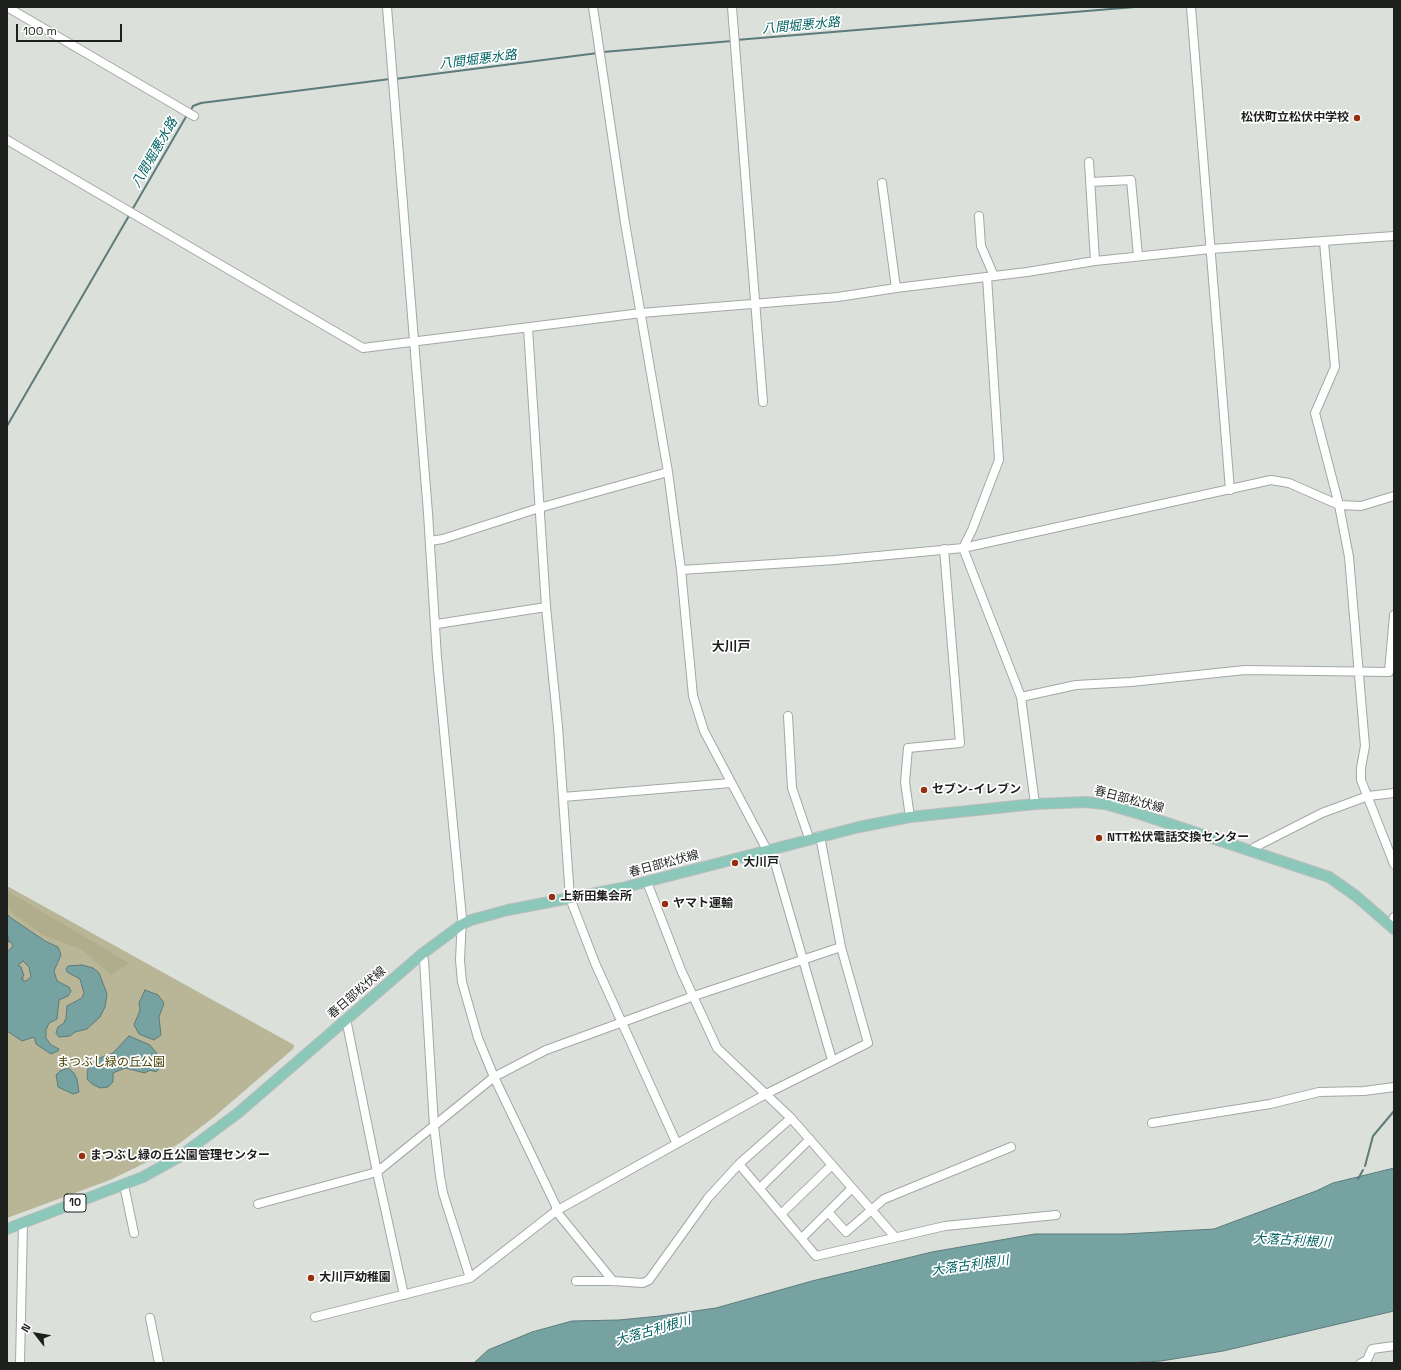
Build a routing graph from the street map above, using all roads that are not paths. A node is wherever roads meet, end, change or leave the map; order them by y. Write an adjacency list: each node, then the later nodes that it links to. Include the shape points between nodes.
1 (7, 7): 6 (street)
2 (387, 7): 22 (street)
3 (593, 7): 20 (street)
4 (732, 7): 19 (street)
5 (1191, 7): 14 (street)
6 (194, 116)
7 (7, 140): 22 (street, via 363,348)
8 (1090, 162): 9 (street)
9 (1091, 182): 15 (street, via 1131,180); 16 (street)
10 (882, 183): 18 (street)
11 (979, 216): 17 (street, via 981,246)
12 (1394, 236): 13 (street)
13 (1324, 242): 14 (street); 27 (street, via 1335,367 1316,413)
14 (1211, 249): 15 (street); 25 (street)
15 (1138, 256): 16 (street)
16 (1095, 261): 17 (street)
17 (991, 277): 18 (street); 30 (street, via 999,460)
18 (896, 288): 19 (street, via 838,297)
19 (754, 304): 20 (street); 23 (street)
20 (641, 313): 21 (street); 24 (street)
21 (528, 328): 22 (street); 28 (street)
22 (414, 341): 29 (street)
23 (763, 402)
24 (668, 472): 28 (street); 32 (street)
25 (1230, 490): 27 (street, via 1271,480 1289,483); 30 (street)
26 (1394, 496): 27 (street, via 1361,506)
27 (1339, 505): 36 (street, via 1348,557)
28 (539, 508): 29 (street); 33 (street)
29 (430, 541): 35 (street)
30 (963, 548): 31 (street); 37 (street)
31 (944, 549): 32 (street, via 835,560); 44 (street, via 960,743 908,748 905,782)
32 (681, 570): 39 (street, via 693,696 704,732)
33 (546, 607): 35 (street); 42 (street)
34 (1394, 615): 36 (street, via 1389,672)
35 (436, 624): 53 (street)
36 (1358, 673): 37 (street, via 1245,670 1076,685); 41 (street, via 1365,746 1361,780)
37 (1021, 697): 43 (street)
38 (788, 716): 46 (street, via 792,788)
39 (732, 783): 42 (street); 48 (street)
40 (1394, 793): 41 (street)
41 (1368, 796): 47 (street, via 1322,813); 49 (street)
42 (563, 798): 51 (street)
43 (1035, 804): 44 (main road, 春日部松伏線 / 10); 52 (main road, 春日部松伏線 / 10, via 1104,804 1318,873 1356,896)
44 (910, 817): 45 (main road, 春日部松伏線 / 10)
45 (820, 836): 46 (main road, 春日部松伏線 / 10); 54 (street)
46 (809, 838): 48 (main road, 春日部松伏線 / 10)
47 (1255, 847)
48 (769, 849): 50 (main road, 春日部松伏線 / 10); 56 (street)
49 (1394, 864)
50 (647, 882): 51 (main road, 春日部松伏線 / 10); 57 (street, via 681,970)
51 (570, 898): 53 (main road, 春日部松伏線 / 10, via 508,910 470,920); 59 (street)
52 (1393, 924)
53 (461, 925): 55 (main road, 春日部松伏線 / 10); 61 (street, via 462,982 478,1038)
54 (841, 947): 56 (street); 60 (street, via 868,1043)
55 (422, 954): 58 (main road, 春日部松伏線 / 10); 66 (street)
56 (803, 960): 57 (street); 60 (street)
57 (694, 996): 59 (street); 63 (street, via 717,1048)
58 (346, 1019): 72 (street); 73 (main road, 春日部松伏線 / 10, via 214,1133 167,1164)
59 (620, 1022): 61 (street, via 546,1050); 68 (street)
60 (832, 1060): 63 (street)
61 (494, 1077): 66 (street); 78 (street, via 556,1206)
62 (1394, 1087): 65 (street, via 1319,1092 1270,1104)
63 (766, 1094): 64 (street); 68 (street)
64 (791, 1118): 67 (street); 70 (street)
65 (1152, 1123)
66 (434, 1126): 72 (street); 87 (street, via 443,1193)
67 (810, 1139): 71 (street); 74 (street)
68 (676, 1142): 78 (street)
69 (1011, 1147): 77 (street, via 884,1198)
70 (739, 1164): 74 (street); 89 (street, via 708,1198 649,1280 643,1283)
71 (832, 1164): 75 (street); 80 (street)
72 (377, 1172): 76 (street); 90 (street)
73 (124, 1185): 82 (main road, 春日部松伏線 / 10); 84 (street)
74 (760, 1188): 80 (street)
75 (852, 1188): 77 (street); 79 (street)
76 (258, 1204)
77 (871, 1209): 79 (street, via 846,1232); 85 (street)
78 (556, 1211): 87 (street); 89 (street)
79 (828, 1212): 86 (street)
80 (782, 1214): 86 (street)
81 (1056, 1215): 85 (street, via 946,1226)
82 (23, 1223): 83 (main road, 春日部松伏線 / 10); 94 (street)
83 (7, 1229)
84 (134, 1233)
85 (895, 1237): 86 (street, via 816,1256)
86 (802, 1238)
87 (470, 1278): 90 (street)
88 (576, 1281): 89 (street)
89 (613, 1281)
90 (404, 1295): 91 (street)
91 (315, 1317)
92 (150, 1318): 95 (street)
93 (1394, 1346): 96 (street, via 1372,1349 1367,1360)
94 (20, 1363)
95 (159, 1363)
96 (1361, 1363)

